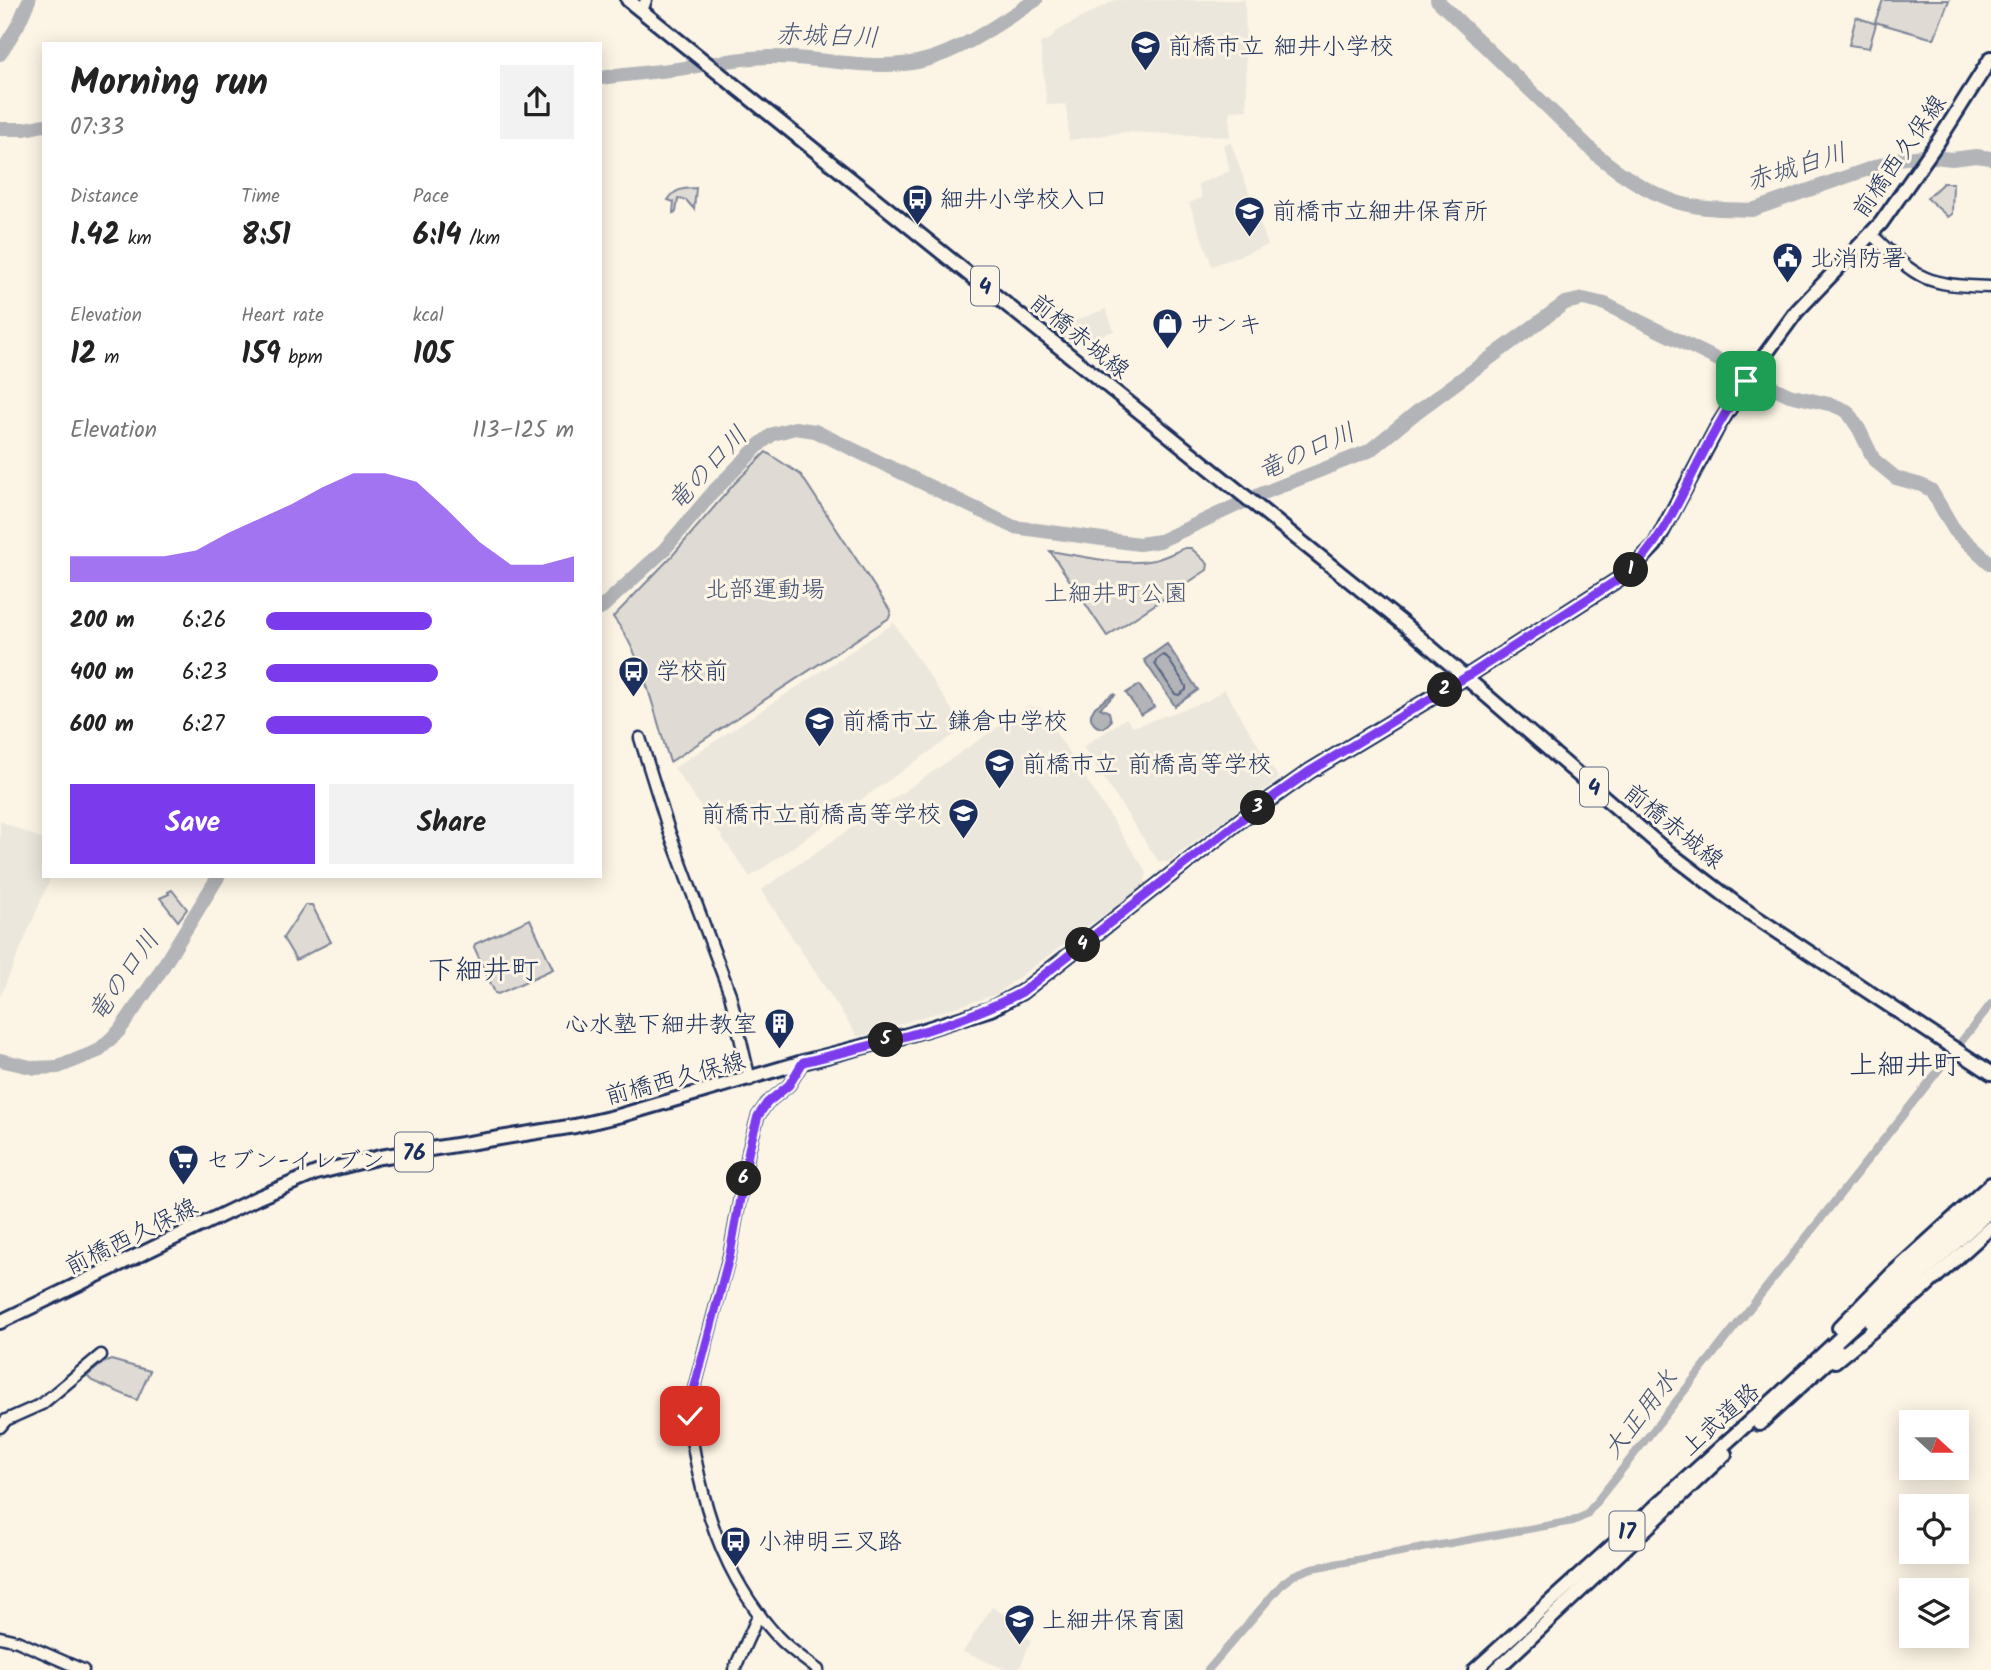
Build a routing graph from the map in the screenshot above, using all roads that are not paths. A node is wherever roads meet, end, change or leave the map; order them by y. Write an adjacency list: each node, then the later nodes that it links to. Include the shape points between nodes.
1 (628, 0): 2 (main road, 4)
2 (644, 6): 6 (main road, 前橋赤城線 / 4, via 695,54)
3 (1991, 58): 4 (main road, 前橋西久保線 / 76)
4 (1871, 234): 5 (street, via 1919,277 1939,284); 6 (main road, 前橋西久保線 / 76, via 1797,311 1750,376 1646,556 1628,573)
5 (1991, 287)
6 (1466, 677): 8 (main road, 前橋西久保線 / 76, via 1310,771 1242,819 1022,992 991,1009); 9 (main road, 前橋赤城線 / 4, via 1663,848)
7 (640, 738): 10 (street, via 730,994)
8 (803, 1062): 10 (main road, 前橋西久保線 / 76); 19 (street, via 789,1085 758,1116 730,1254 691,1401 691,1441 713,1531)
9 (1991, 1073)
10 (750, 1080): 15 (main road, 前橋西久保線 / 76, via 587,1123 380,1157 316,1174)
11 (1991, 1184): 17 (main road, 17, via 1891,1275)
12 (1991, 1197): 17 (main road, 上武道路 / 17)
13 (1991, 1210): 17 (main road, 上武道路 / 17)
14 (1991, 1227): 17 (main road, 17, via 1917,1294)
15 (0, 1322)
16 (102, 1355): 18 (street, via 42,1404)
17 (1782, 1398): 24 (main road, 上武道路 / 17); 25 (main road, 上武道路 / 17)
18 (0, 1427)
19 (759, 1614): 22 (street); 23 (street, via 779,1638)
20 (0, 1637): 21 (street)
21 (83, 1670)
22 (734, 1670)
23 (818, 1670)
24 (1475, 1670)
25 (1496, 1670)

